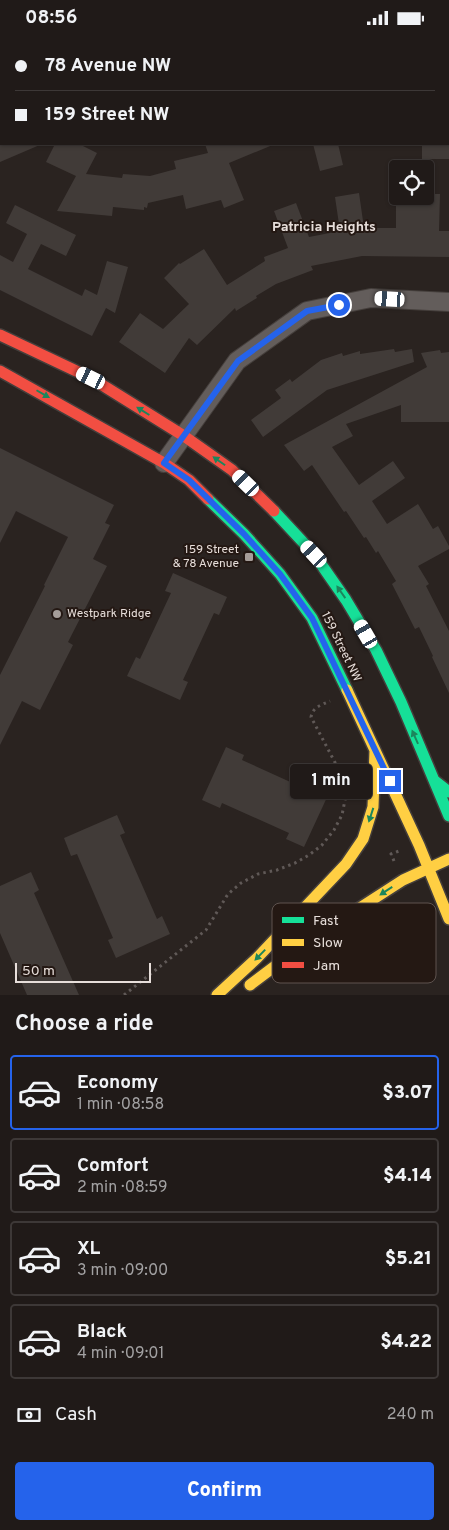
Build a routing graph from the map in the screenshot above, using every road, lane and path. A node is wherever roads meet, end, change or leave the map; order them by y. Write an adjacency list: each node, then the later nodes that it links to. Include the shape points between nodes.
1 (449, 302): 4 (street, via 371,298 307,311 238,361)
2 (0, 335): 4 (main road, 159 Street NW, one-way to 2, via 91,378)
3 (0, 371): 5 (main road, 159 Street NW, one-way to 5)
4 (184, 436): 5 (street); 8 (main road, 159 Street NW, one-way to 4, via 376,650 314,554 232,470)
5 (164, 463): 6 (main road, 159 Street NW, via 189,480 280,574 312,618)
6 (348, 692): 7 (main road, 159 Street NW); 19 (path, via 316,707 311,717 339,770 346,795 342,815 334,830 309,855 241,883 228,894 206,930)
7 (375, 750): 12 (main road, 159 Street NW); 13 (main road, one-way to 13, via 373,807 363,839 346,864)
8 (435, 781): 9 (main road); 10 (main road, 159 Street NW)
9 (449, 792)
10 (449, 816)
11 (449, 859): 12 (main road)
12 (429, 869): 14 (main road, one-way to 14); 15 (main road, 159 Street NW)
13 (309, 903)
14 (367, 903)
15 (449, 919)
16 (272, 942): 20 (main road, one-way to 20)
17 (272, 968): 18 (main road, one-way to 18)
18 (244, 989)
19 (124, 995)
20 (217, 995)

